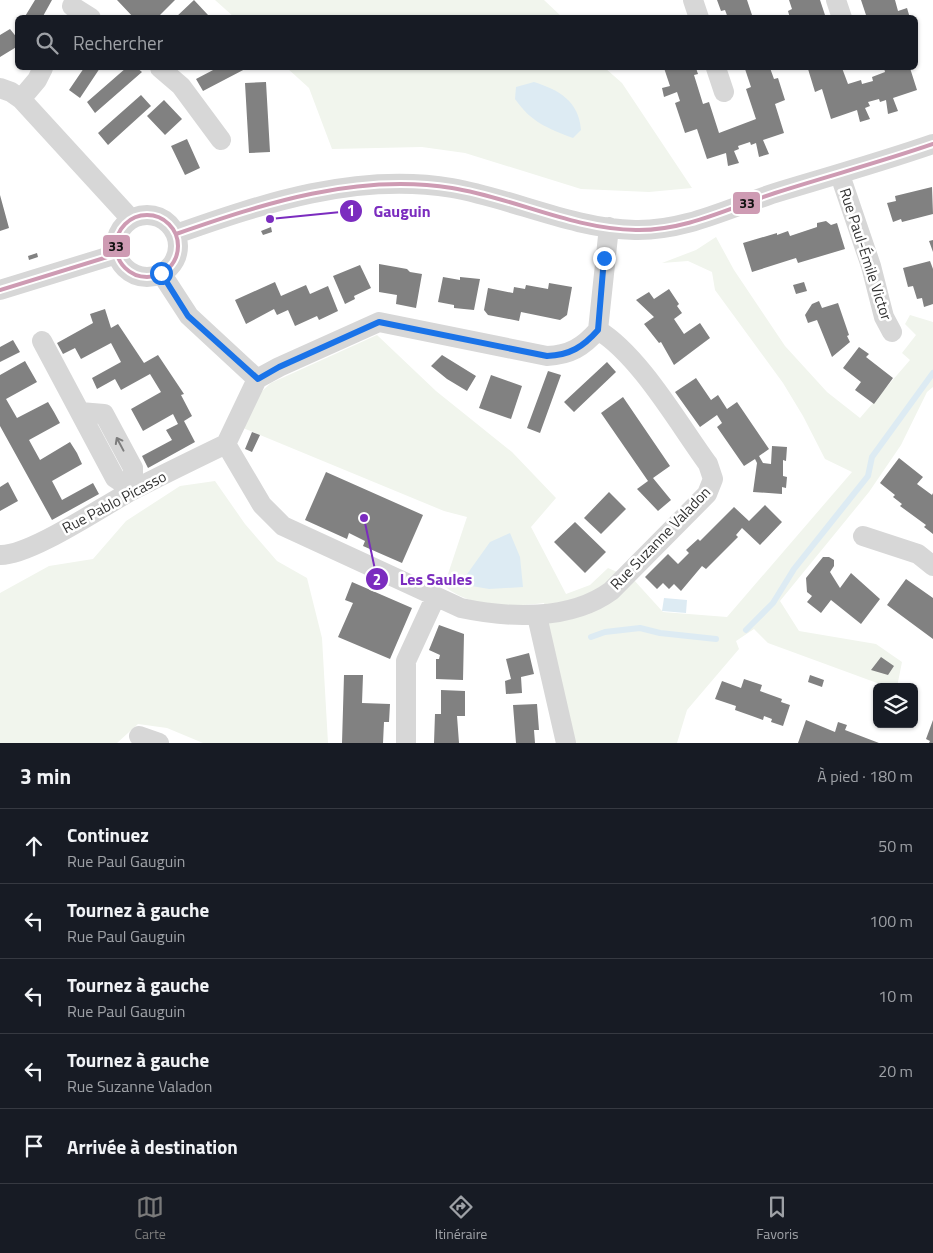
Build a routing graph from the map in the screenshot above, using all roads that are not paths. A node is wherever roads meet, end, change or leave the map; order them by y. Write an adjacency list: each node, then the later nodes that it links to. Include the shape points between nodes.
1 (693, 0): 5 (street)
2 (836, 0): 6 (street)
3 (70, 8): 4 (street)
4 (85, 15)
5 (698, 15)
6 (841, 15)
7 (42, 70): 12 (street, via 38,80)
8 (162, 70): 13 (street, via 181,86)
9 (717, 70): 11 (street)
10 (0, 88): 12 (street)
11 (724, 92)
12 (21, 99): 16 (street)
13 (221, 140)
14 (933, 144): 15 (street)
15 (840, 175): 17 (street, via 680,226 635,230); 23 (street, Rue Paul-Émile Victor, via 884,317)
16 (131, 219): 18 (street, via 143,215 156,216 168,223); 19 (street, via 118,235)
17 (609, 227): 18 (street, via 560,219 451,188 386,184 308,193); 22 (street)
18 (176, 234): 20 (street, via 176,254 172,264)
19 (117, 254): 20 (street, via 124,266 136,274); 21 (street)
20 (161, 273): 25 (street, via 188,316)
21 (0, 290)
22 (598, 330): 25 (street, via 577,350 547,356 379,322); 32 (street, Rue Suzanne Valadon, via 616,341 636,364 708,464 712,472 711,487 604,595 592,602)
23 (892, 332)
24 (42, 341): 27 (street, via 80,412 104,414 133,468)
25 (258, 379): 26 (street)
26 (226, 444): 27 (street, Rue Pablo Picasso); 31 (street, Rue Suzanne Valadon, via 262,505 282,526)
27 (133, 490): 29 (street, Rue Pablo Picasso, via 35,545)
28 (863, 536): 30 (street, via 918,554)
29 (0, 555)
30 (933, 566)
31 (435, 598): 32 (street, Rue Suzanne Valadon, via 485,613); 35 (street, via 406,661)
32 (537, 616): 36 (street)
33 (139, 736): 34 (street)
34 (159, 743)
35 (406, 743)
36 (566, 743)

